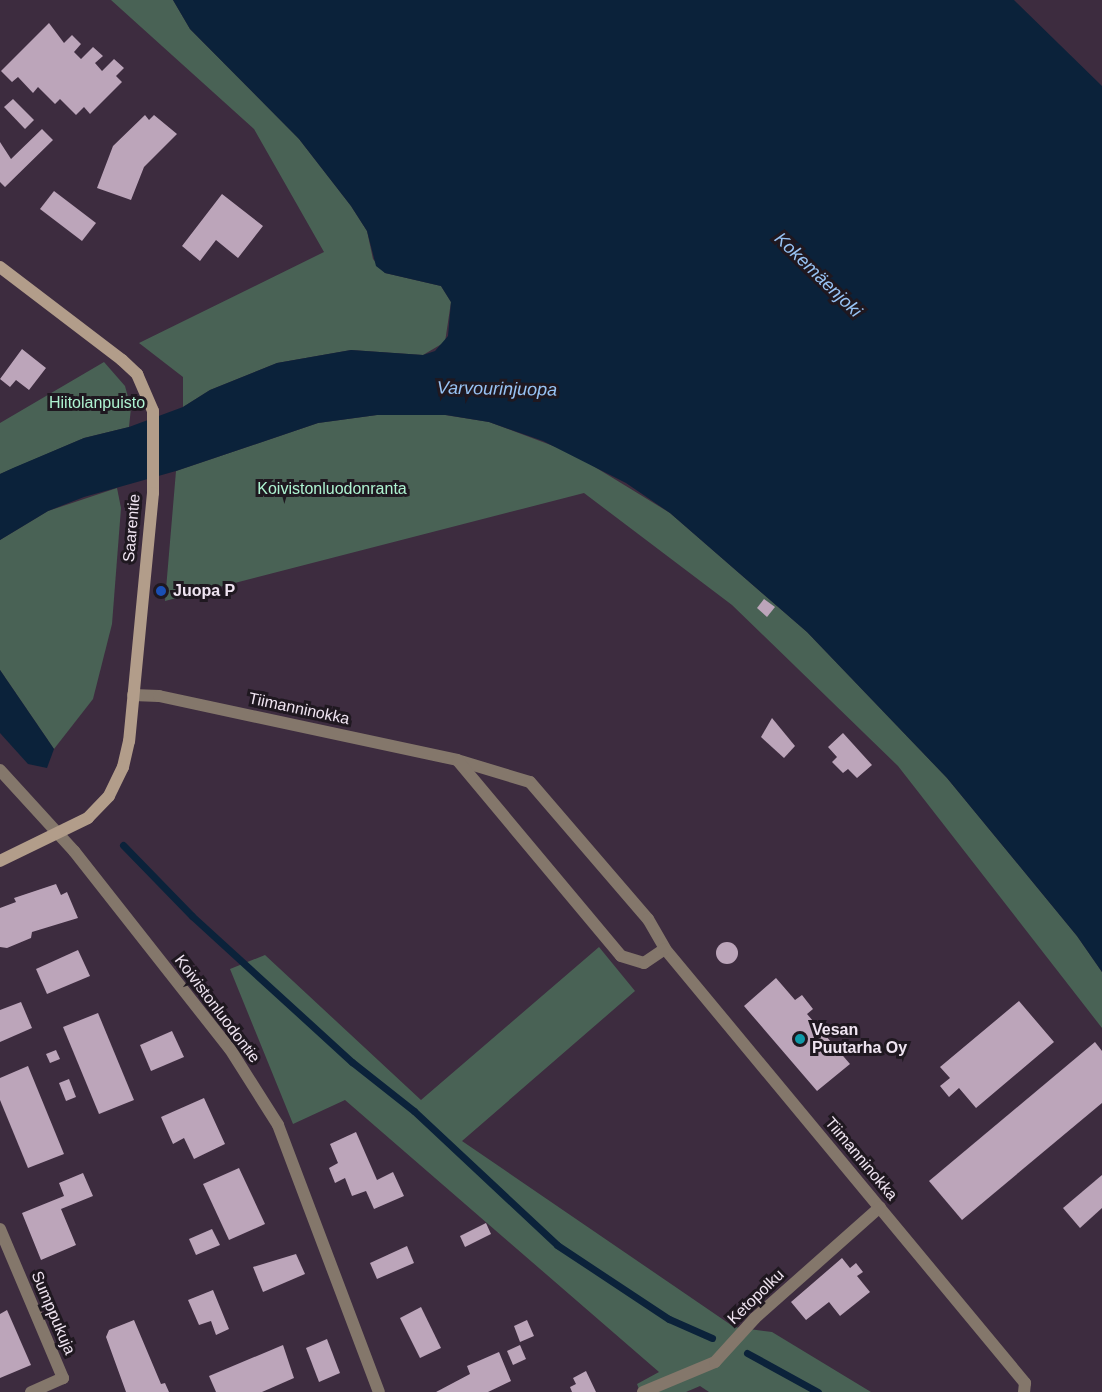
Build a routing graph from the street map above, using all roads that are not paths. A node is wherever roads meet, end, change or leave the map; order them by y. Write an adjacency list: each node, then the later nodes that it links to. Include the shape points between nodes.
1 (0, 267): 2 (street, Saarentie, via 137,374 153,411 153,493)
2 (133, 695): 3 (street, Tiimanninokka, via 159,696); 5 (street, Saarentie, via 127,750 109,796 88,818)
3 (457, 760): 7 (street, Tiimanninokka, via 530,782 648,919); 7 (street, via 621,956 644,963)
4 (0, 770): 5 (street, Koivistonluodontie)
5 (60, 834): 6 (street, Saarentie); 11 (street, Koivistonluodontie, via 230,1049 278,1125)
6 (0, 861)
7 (665, 949): 8 (street, Tiimanninokka)
8 (879, 1207): 12 (street, Ketopolku, via 755,1318 715,1362); 13 (street, Tiimanninokka, via 1025,1383)
9 (0, 1229): 10 (street, Sumppukuja, via 63,1378)
10 (31, 1392)
11 (379, 1392)
12 (643, 1392)
13 (1024, 1392)

